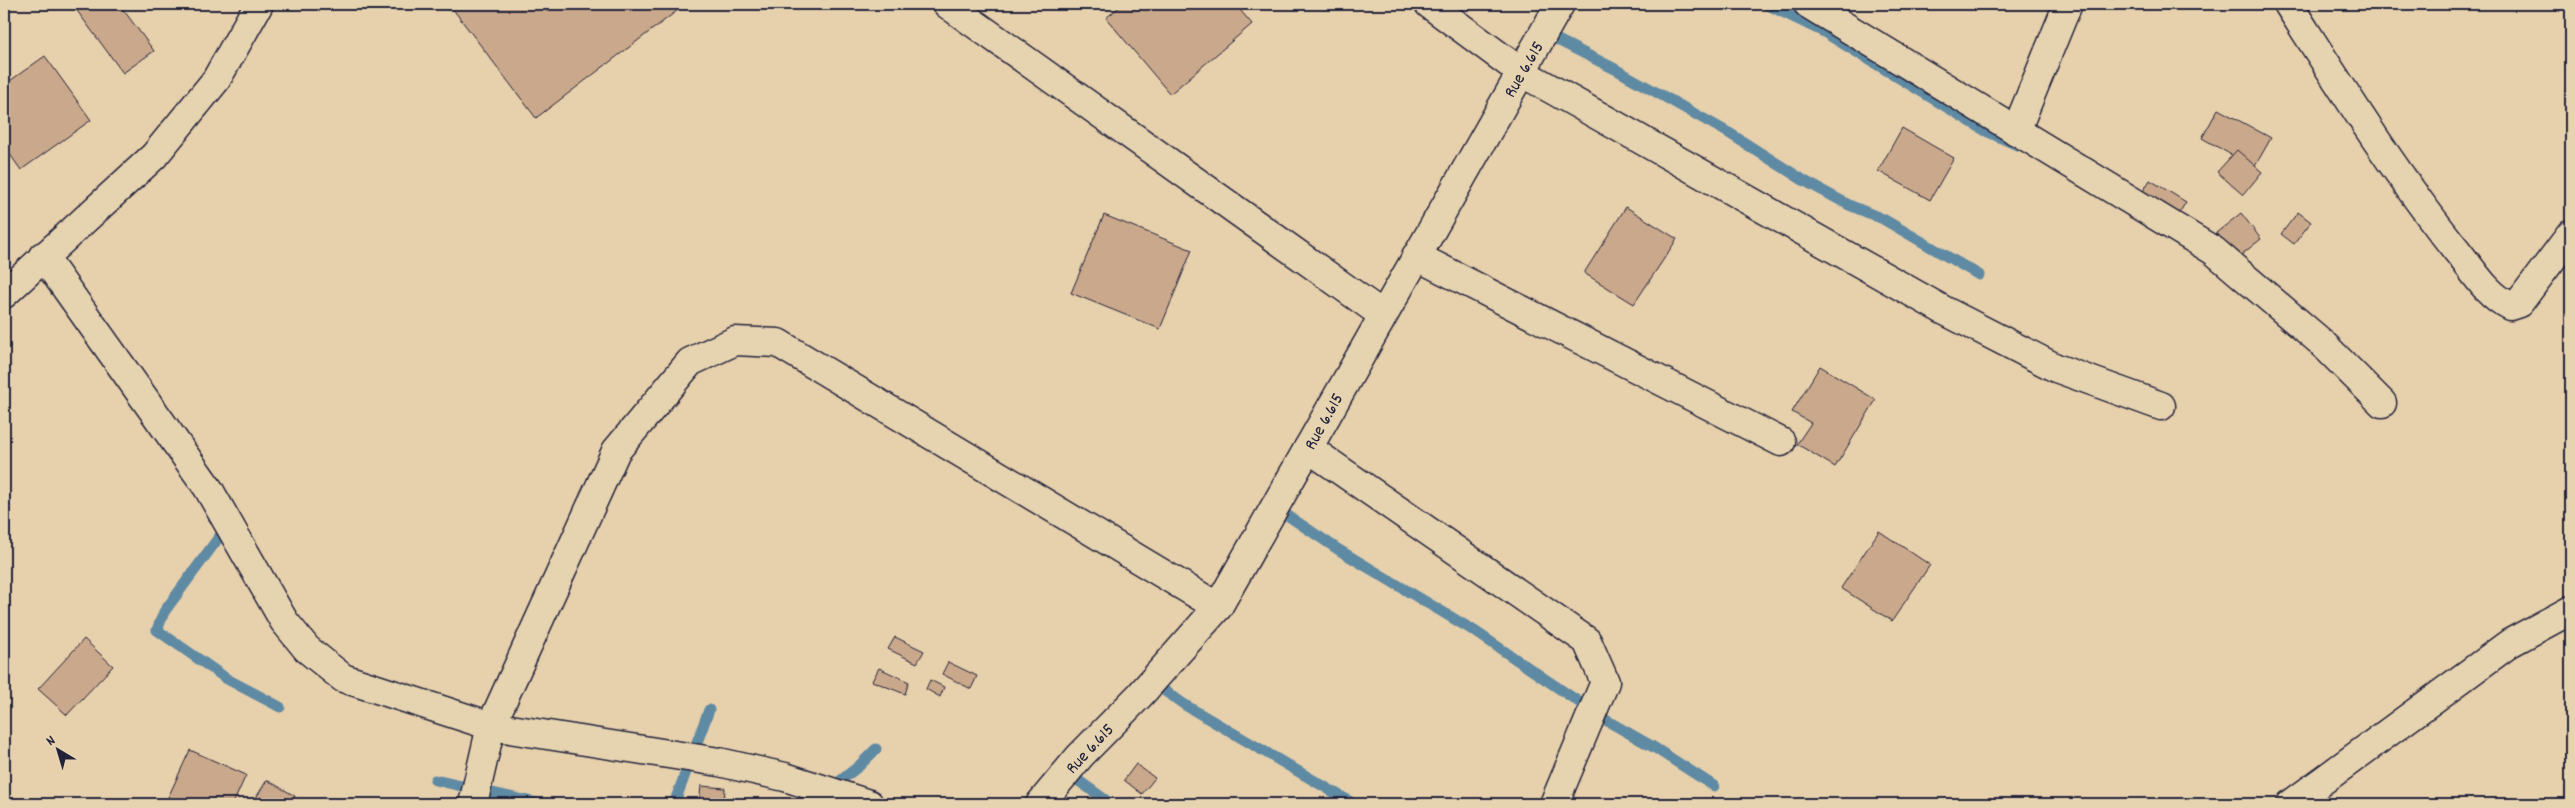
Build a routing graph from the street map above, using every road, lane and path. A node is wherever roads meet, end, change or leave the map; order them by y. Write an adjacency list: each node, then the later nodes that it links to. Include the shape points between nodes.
1 (259, 4): 11 (street, via 216,80 154,156)
2 (947, 4): 14 (street)
3 (1429, 4): 8 (street)
4 (1560, 4): 8 (street, Rue 6.615)
5 (1808, 4): 9 (street)
6 (2068, 4): 9 (street)
7 (2288, 4): 10 (street, via 2379,146 2446,238 2495,298 2510,306 2519,303)
8 (1522, 72): 12 (street, Rue 6.615); 16 (street, via 1945,311 2056,368)
9 (2016, 131): 15 (street, via 2214,251 2321,342)
10 (2571, 234)
11 (43, 256): 13 (street); 21 (street, via 208,488 284,622 307,649 343,678)
12 (1416, 256): 14 (street, Rue 6.615); 17 (street)
13 (4, 294)
14 (1383, 315): 18 (street, Rue 6.615)
15 (2382, 403)
16 (2161, 406)
17 (1781, 442)
18 (1308, 448): 19 (street, Rue 6.615); 25 (street, via 1587,641 1605,682)
19 (1218, 607): 21 (street, via 778,343 735,342 690,362 616,451); 24 (street, Rue 6.615, via 1140,695 1080,756)
20 (2571, 610): 26 (street, via 2510,643)
21 (490, 726): 22 (street); 23 (street, via 719,762)
22 (473, 804)
23 (869, 804)
24 (1040, 804)
25 (1554, 804)
26 (2291, 804)

